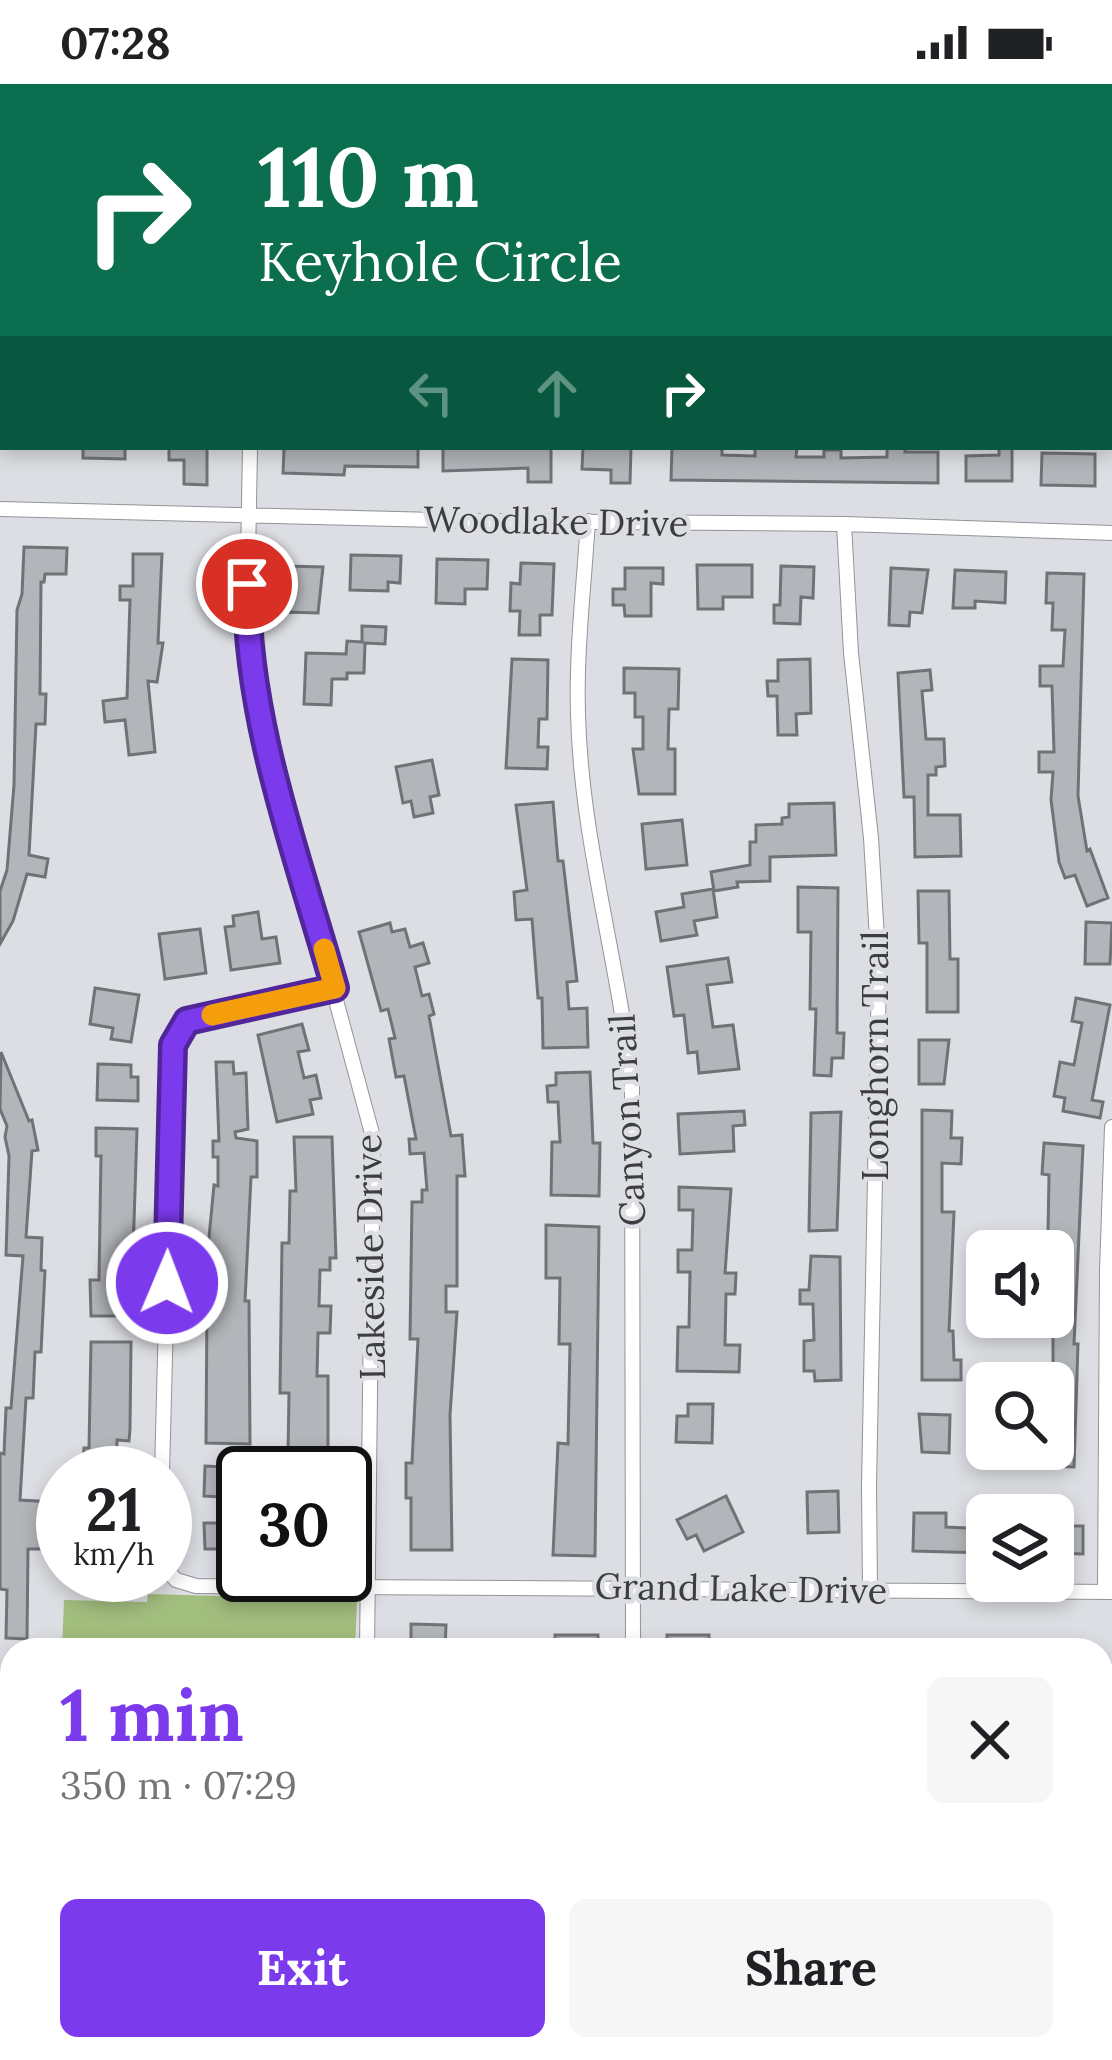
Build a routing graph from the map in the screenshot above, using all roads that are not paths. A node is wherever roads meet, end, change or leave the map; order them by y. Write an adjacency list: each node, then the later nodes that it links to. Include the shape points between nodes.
1 (250, 450): 3 (street, Lakeside Drive)
2 (0, 509): 3 (street, Woodlake Drive)
3 (248, 516): 4 (street, Woodlake Drive); 7 (street, Lakeside Drive, via 254,683)
4 (588, 521): 5 (street, Woodlake Drive); 12 (street, Canyon Trail, via 578,714 589,832 632,1087)
5 (844, 524): 6 (street, Woodlake Drive); 13 (street, Longhorn Trail, via 879,972)
6 (1112, 533)
7 (335, 988): 9 (street, via 187,1021 173,1045); 10 (street, Lakeside Drive, via 373,1137)
8 (1112, 1127): 14 (street)
9 (163, 1446)
10 (372, 1446)
11 (372, 1586): 12 (street, Grand Lake Drive)
12 (634, 1586): 13 (street, Grand Lake Drive); 17 (street, Canyon Trail)
13 (870, 1589): 14 (street, Grand Lake Drive)
14 (1109, 1592)
15 (370, 1602): 16 (street, Lakeside Drive)
16 (368, 1638)
17 (633, 1638)

